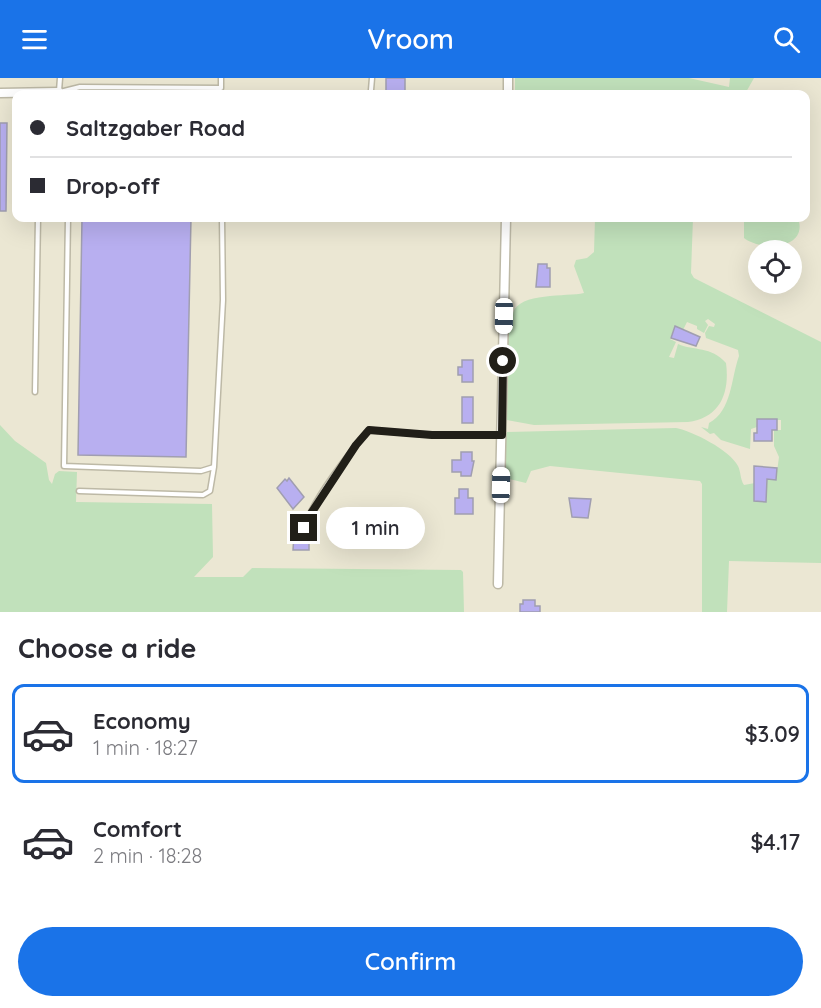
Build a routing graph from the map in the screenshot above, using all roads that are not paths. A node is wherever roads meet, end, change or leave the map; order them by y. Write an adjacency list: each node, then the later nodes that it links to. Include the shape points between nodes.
1 (221, 78): 3 (lane)
2 (372, 78): 5 (lane)
3 (221, 88): 4 (lane)
4 (71, 90)
5 (371, 90)
6 (38, 222): 10 (lane)
7 (68, 222): 12 (lane, via 64,466 201,471)
8 (222, 222): 12 (lane, via 223,300)
9 (506, 222): 11 (street)
10 (35, 392)
11 (502, 435): 14 (lane, via 369,430); 15 (street)
12 (214, 467): 13 (lane, via 210,491 203,495)
13 (79, 490)
14 (304, 528)
15 (498, 584)

